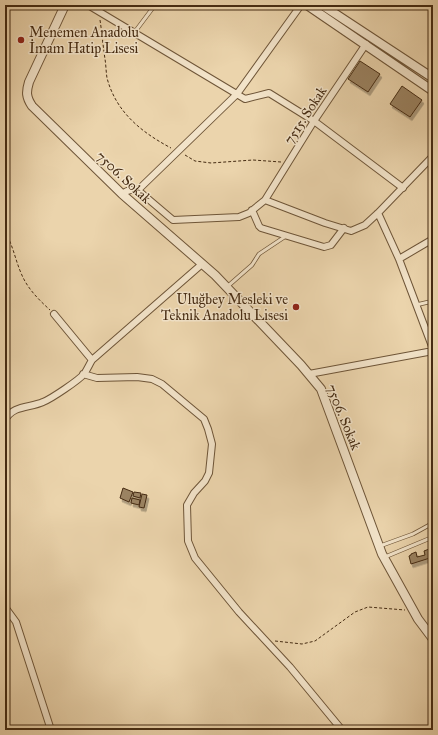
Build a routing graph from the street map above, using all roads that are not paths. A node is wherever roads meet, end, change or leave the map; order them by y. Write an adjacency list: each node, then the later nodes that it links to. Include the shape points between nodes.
1 (65, 5): 18 (street, 7506. Sokak, via 29,82 26,98)
2 (88, 5): 9 (street)
3 (155, 5): 9 (lane)
4 (301, 5): 13 (street)
5 (307, 5): 10 (street)
6 (322, 5): 8 (street)
7 (339, 5): 8 (lane)
8 (333, 12): 11 (street)
9 (134, 33): 13 (street)
10 (366, 44): 12 (street); 14 (street, 7515. Sokak)
11 (433, 78)
12 (433, 91)
13 (237, 94): 14 (street, via 246,99 269,93); 17 (street)
14 (314, 121): 16 (street); 19 (street, 7515. Sokak)
15 (433, 156): 16 (street)
16 (403, 188): 21 (street)
17 (137, 191): 18 (street, via 128,190); 20 (street, via 173,220 239,217)
18 (122, 194): 26 (street, 7506. Sokak)
19 (265, 200): 20 (street); 22 (street)
20 (252, 210): 23 (street, via 261,228)
21 (378, 213): 22 (street, via 365,226 351,230); 25 (street)
22 (344, 228): 23 (street, via 327,247)
23 (286, 236): 27 (lane, via 259,254 252,265)
24 (433, 239): 25 (street)
25 (399, 259): 29 (street)
26 (202, 264): 27 (street, 7506. Sokak); 32 (street)
27 (227, 287): 34 (street, 7506. Sokak)
28 (433, 301): 29 (lane)
29 (416, 305): 31 (street)
30 (54, 314): 32 (street)
31 (433, 350): 34 (street)
32 (92, 360): 33 (street)
33 (83, 374): 35 (street, via 42,403 19,408); 43 (street, via 96,378 152,379 162,384 204,419 212,444 209,473 187,505 188,541 194,558)
34 (309, 374): 38 (street, 7506. Sokak, via 321,389)
35 (5, 420)
36 (433, 523): 38 (lane, via 413,534)
37 (433, 537): 39 (lane)
38 (379, 546): 39 (street, 7506. Sokak)
39 (384, 557): 41 (street, 7506. Sokak, via 413,611)
40 (5, 607): 42 (street, via 16,622)
41 (433, 639)
42 (51, 730)
43 (342, 730)

